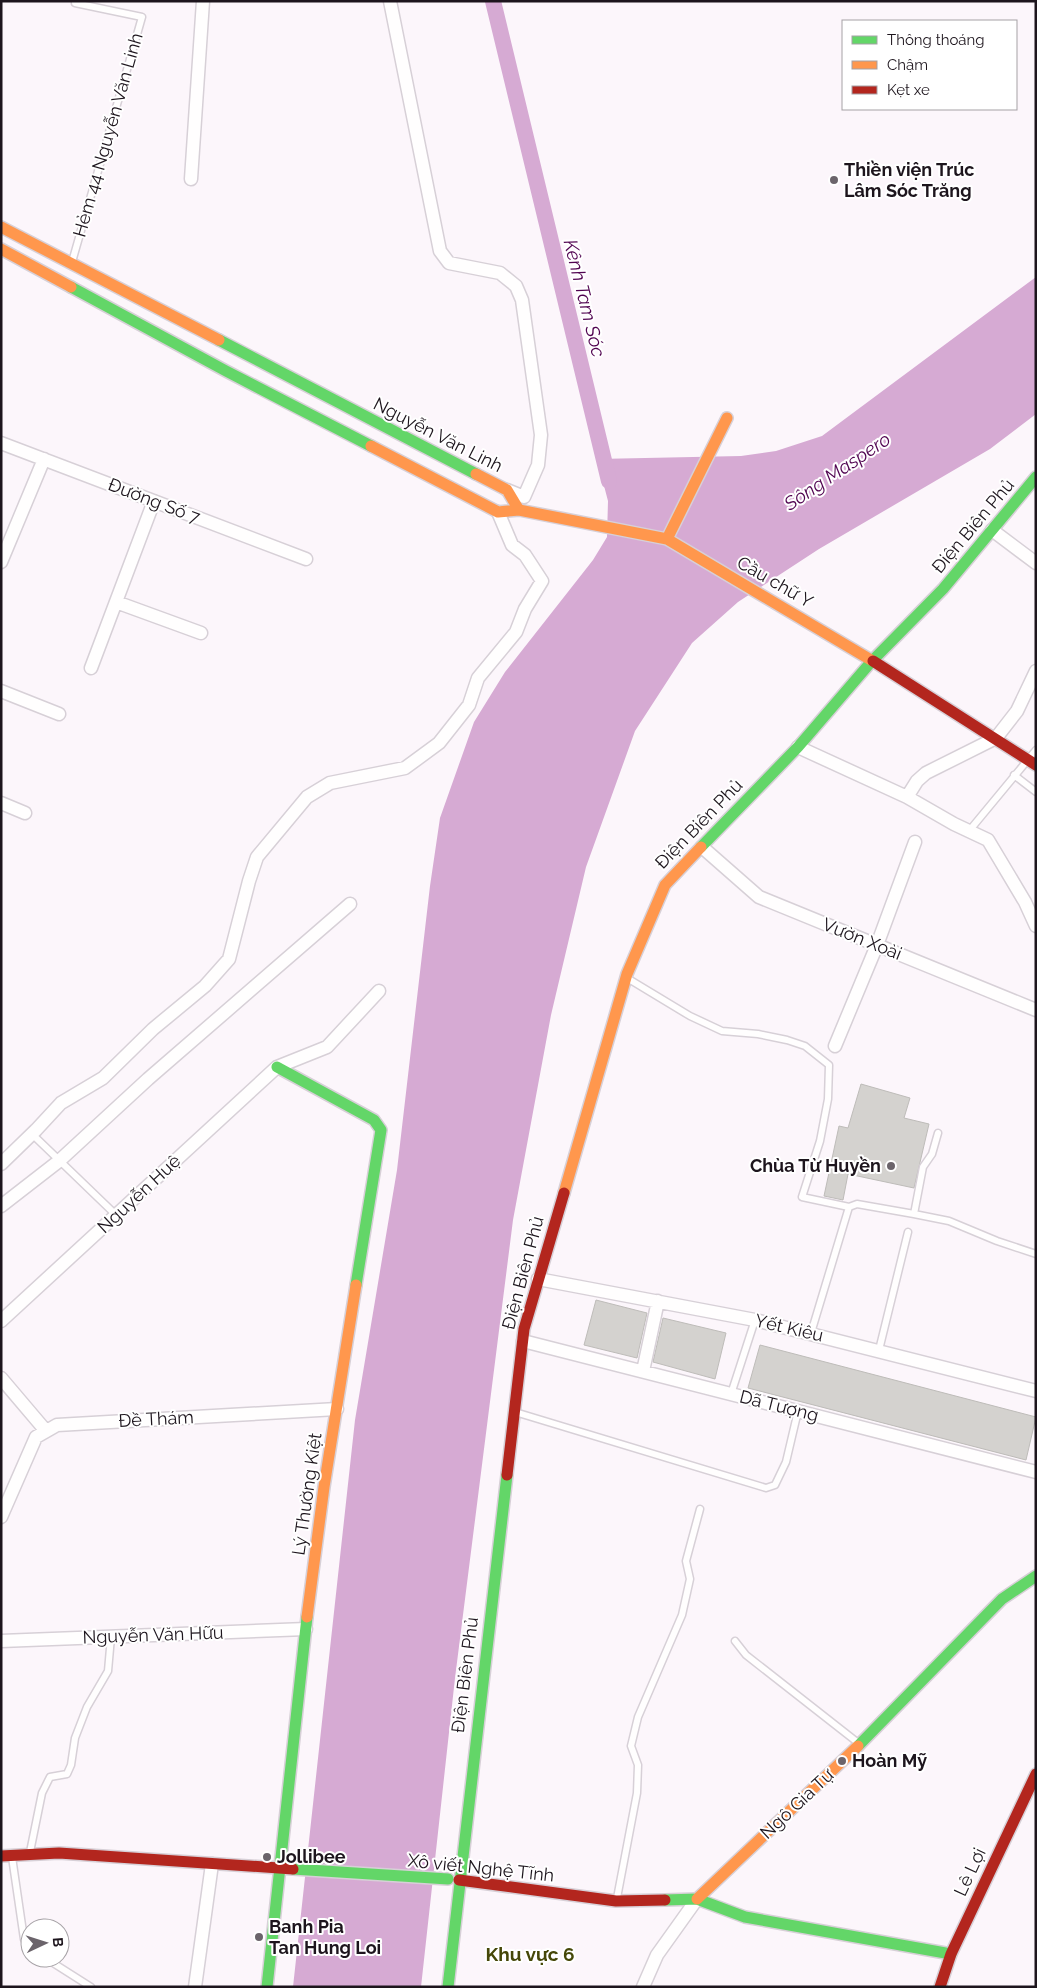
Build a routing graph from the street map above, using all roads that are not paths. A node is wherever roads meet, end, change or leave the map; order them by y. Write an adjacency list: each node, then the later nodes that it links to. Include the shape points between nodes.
1 (75, 1): 7 (lane, Hẻm 44 Nguyễn Văn Linh, via 142,17)
2 (203, 1): 4 (street)
3 (390, 1): 14 (street, via 440,250 449,263 500,273 516,286 522,300 541,435 538,465 524,497)
4 (191, 179)
5 (1, 227): 7 (street, Nguyễn Văn Linh)
6 (1, 249): 9 (street)
7 (71, 264): 8 (street, Nguyễn Văn Linh)
8 (236, 351): 9 (street); 14 (street, Nguyễn Văn Linh)
9 (226, 371): 17 (street)
10 (727, 418): 19 (street)
11 (1, 443): 12 (street, Đường Số 7)
12 (44, 459): 15 (street, Đường Số 7); 21 (street)
13 (1036, 477): 18 (street, Điện Biên Phủ)
14 (507, 490): 16 (street, Nguyễn Văn Linh)
15 (154, 501): 20 (street, Đường Số 7); 23 (street)
16 (519, 510): 17 (street); 19 (street, Cầu chữ Y)
17 (498, 512): 51 (street, via 512,545 525,555 542,580 516,632 478,678 469,705 439,743 405,768 330,783 307,797 258,857 229,959 205,986 153,1029 102,1078 61,1102)
18 (992, 530): 22 (street); 25 (street, Điện Biên Phủ, via 944,589)
19 (667, 539): 25 (street, Cầu chữ Y)
20 (306, 560)
21 (1, 562)
22 (1036, 564)
23 (116, 602): 24 (street); 26 (street)
24 (200, 634)
25 (871, 660): 30 (street, Cầu chữ Y); 31 (street, Điện Biên Phủ)
26 (91, 668)
27 (1036, 671): 30 (street, via 1017,710)
28 (1, 691): 29 (street)
29 (59, 714)
30 (996, 738): 33 (street, Cầu chữ Y); 36 (street, via 926,773)
31 (798, 747): 36 (street); 41 (street, Điện Biên Phủ)
32 (1036, 750): 33 (lane)
33 (1032, 762): 34 (lane)
34 (1014, 775): 35 (lane); 39 (lane)
35 (1036, 792)
36 (907, 797): 39 (street)
37 (1, 803): 38 (street)
38 (26, 813)
39 (969, 831): 43 (street, via 988,840)
40 (916, 842): 44 (street)
41 (702, 847): 44 (street, Vườn Xoài, via 759,897); 45 (street, Điện Biên Phủ, via 665,885)
42 (350, 904): 52 (street)
43 (1036, 926)
44 (877, 945): 47 (street, Vườn Xoài); 48 (street)
45 (626, 978): 55 (lane, via 722,1031 787,1040 805,1046 829,1066 828,1099 820,1141 802,1197); 60 (street, Điện Biên Phủ)
46 (379, 991): 49 (street, via 327,1047)
47 (1036, 1010)
48 (835, 1046)
49 (278, 1067): 57 (street, Nguyễn Huệ); 71 (street, Lý Thường Kiệt, via 374,1120 381,1130)
50 (938, 1133): 56 (lane, via 932,1154 923,1167)
51 (32, 1134): 52 (lane); 53 (street)
52 (59, 1160): 54 (street); 57 (lane)
53 (1, 1164)
54 (1, 1206)
55 (849, 1207): 56 (lane, via 857,1204); 64 (lane)
56 (914, 1214): 59 (lane, via 949,1222)
57 (116, 1215): 63 (street, Nguyễn Huệ)
58 (908, 1232): 66 (lane)
59 (1036, 1254)
60 (538, 1279): 61 (street, Yết Kiêu); 65 (street, Điện Biên Phủ)
61 (658, 1301): 62 (street, Yết Kiêu); 67 (street)
62 (755, 1320): 64 (street, Yết Kiêu); 70 (lane)
63 (1, 1321)
64 (811, 1333): 66 (street, Yết Kiêu)
65 (522, 1340): 67 (street, Dã Tượng); 72 (street, Điện Biên Phủ)
66 (878, 1350): 69 (street, Yết Kiêu)
67 (643, 1372): 70 (street, Dã Tượng)
68 (1, 1378): 74 (street)
69 (1036, 1390)
70 (731, 1394): 73 (street, Dã Tượng)
71 (337, 1409): 74 (street, Đề Thám, via 57,1425); 79 (street, Lý Thường Kiệt)
72 (514, 1411): 73 (lane, via 766,1488 775,1485 786,1462); 89 (street, Điện Biên Phủ)
73 (798, 1411): 75 (street, Dã Tượng)
74 (46, 1431): 77 (street, via 36,1437)
75 (1036, 1472)
76 (700, 1509): 91 (lane, via 686,1561 690,1579 682,1615 638,1717 631,1746 638,1765 637,1793)
77 (1, 1517)
78 (1036, 1576): 83 (street, Ngô Gia Tự, via 1002,1599)
79 (306, 1629): 80 (street, Nguyễn Văn Hữu); 88 (street, Lý Thường Kiệt)
80 (111, 1637): 81 (street, Nguyễn Văn Hữu); 85 (lane, via 108,1671 75,1738 67,1774 50,1778 42,1793)
81 (1, 1641)
82 (735, 1641): 83 (lane, via 746,1654)
83 (860, 1744): 90 (street, Ngô Gia Tự)
84 (1036, 1774): 93 (street, Lê Lợi)
85 (29, 1855): 86 (street, Xô viết Nghệ Tĩnh); 87 (street, Xô viết Nghệ Tĩnh, via 58,1853)
86 (7, 1856): 92 (lane)
87 (212, 1864): 88 (street, Xô viết Nghệ Tĩnh); 96 (street)
88 (282, 1868): 89 (street, Xô viết Nghệ Tĩnh); 97 (street, Lý Thường Kiệt)
89 (454, 1879): 91 (street, Xô viết Nghệ Tĩnh); 98 (street, Điện Biên Phủ)
90 (697, 1899): 91 (street, Xô viết Nghệ Tĩnh); 93 (street, Xô viết Nghệ Tĩnh, via 745,1917); 99 (street, Ngô Gia Tự, via 657,1955)
91 (616, 1901)
92 (20, 1919)
93 (951, 1954): 100 (street, Lê Lợi)
94 (61, 1968): 95 (lane)
95 (90, 1987)
96 (195, 1987)
97 (267, 1987)
98 (448, 1987)
99 (643, 1987)
100 (940, 1987)

